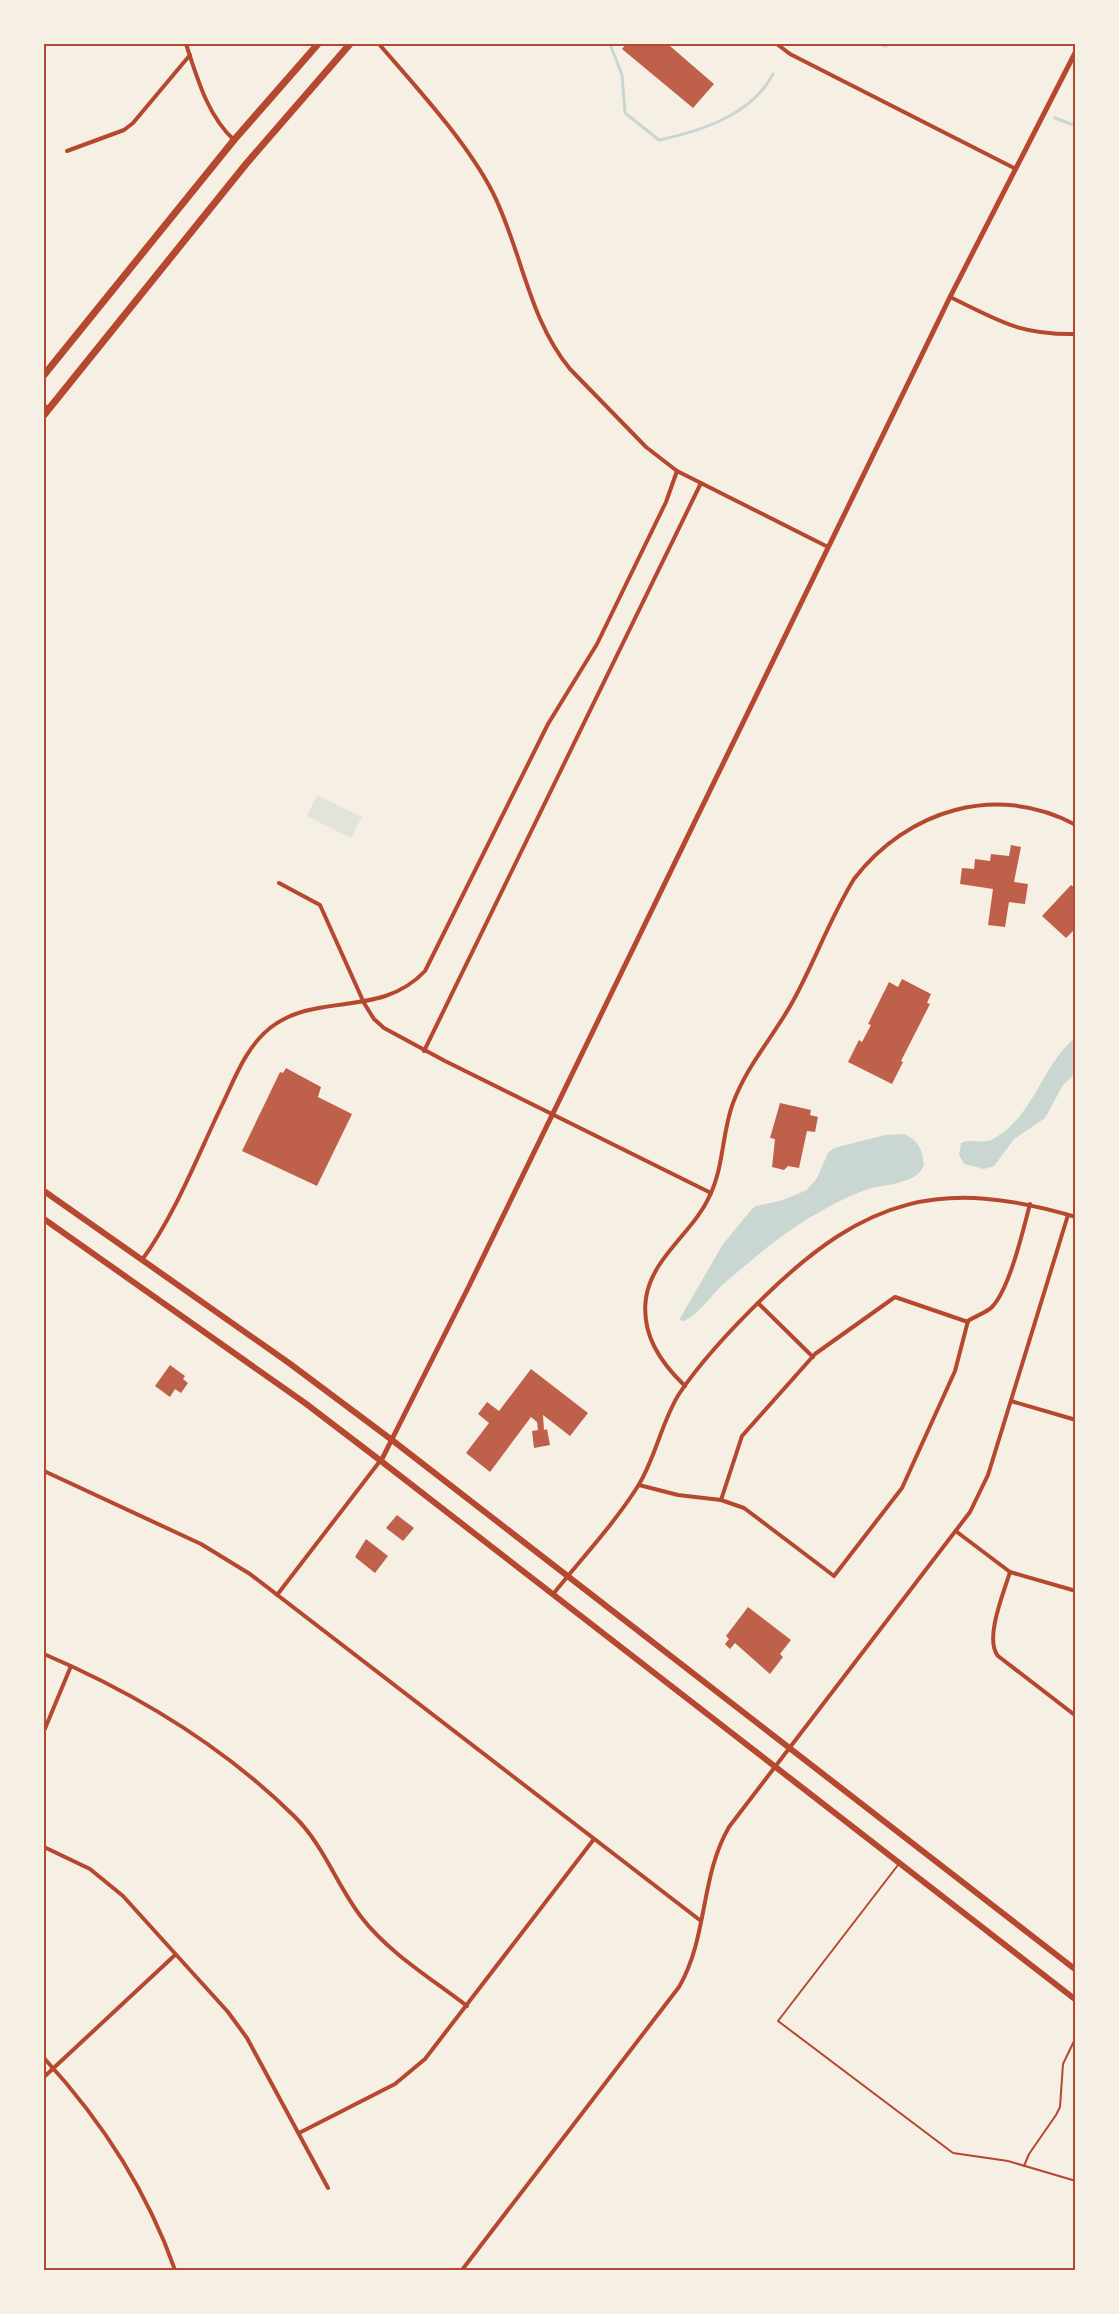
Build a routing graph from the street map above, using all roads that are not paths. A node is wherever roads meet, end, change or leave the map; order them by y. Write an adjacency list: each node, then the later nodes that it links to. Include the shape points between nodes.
1 (186, 44): 7 (street)
2 (318, 44): 8 (main road)
3 (350, 44): 14 (main road)
4 (379, 44): 15 (street, via 464,149 492,193 542,325 558,355 646,447)
5 (777, 44): 10 (street)
6 (1076, 51): 10 (street)
7 (190, 55): 8 (street, via 210,110); 9 (street, via 133,123)
8 (234, 140): 13 (main road)
9 (67, 151)
10 (1016, 169): 11 (street)
11 (950, 297): 12 (street, via 1020,330); 17 (street)
12 (1076, 334)
13 (44, 375)
14 (45, 410)
15 (676, 471): 16 (street); 20 (street, via 666,502 597,644 548,724 430,963 406,988)
16 (701, 483): 17 (street); 21 (street)
17 (828, 547): 22 (street)
18 (1076, 825): 24 (street, via 1024,806 972,806 947,811 912,826 866,863 843,897 793,1002 738,1091)
19 (279, 883): 20 (street, via 320,905)
20 (364, 1003): 21 (street, via 384,1028); 29 (street, via 303,1012 273,1026 257,1041 243,1061 203,1147)
21 (424, 1051): 22 (street)
22 (552, 1115): 24 (street); 36 (street)
23 (44, 1191): 29 (main road)
24 (711, 1193): 33 (street, via 659,1266 646,1300 646,1323 654,1347 662,1362)
25 (1030, 1204): 26 (street); 30 (street, via 960,1197 931,1200 880,1214 821,1246); 31 (street, via 997,1301)
26 (1068, 1215): 27 (street); 34 (street)
27 (1076, 1217)
28 (44, 1219): 37 (main road)
29 (142, 1260): 36 (main road)
30 (758, 1303): 32 (street); 33 (street)
31 (968, 1322): 32 (street, via 895,1297); 40 (street, via 955,1371 902,1488 834,1576 744,1508)
32 (813, 1357): 40 (street, via 742,1436)
33 (685, 1386): 39 (street, via 665,1420)
34 (1011, 1401): 35 (street); 41 (street, via 988,1476)
35 (1076, 1420)
36 (392, 1440): 37 (street); 43 (main road)
37 (381, 1461): 45 (main road); 46 (street)
38 (44, 1471): 46 (street, via 201,1544)
39 (639, 1485): 40 (street); 43 (street)
40 (721, 1500)
41 (957, 1532): 42 (street); 51 (street)
42 (1010, 1572): 44 (street); 49 (street, via 993,1631 993,1650)
43 (568, 1576): 45 (street); 51 (main road)
44 (1076, 1591)
45 (554, 1593): 52 (main road)
46 (277, 1595): 53 (street)
47 (44, 1654): 48 (street)
48 (71, 1666): 50 (street); 60 (street, via 160,1712 237,1765 309,1831 352,1904 380,1938)
49 (1076, 1716)
50 (44, 1731)
51 (791, 1748): 52 (street); 58 (main road)
52 (777, 1767): 55 (main road); 56 (street, via 720,1843)
53 (594, 1839): 56 (street); 60 (street)
54 (44, 1847): 57 (street, via 103,1879)
55 (900, 1863): 59 (main road); 66 (lane, via 778,2021 953,2153)
56 (701, 1921): 70 (street, via 692,1961 679,1987)
57 (175, 1955): 63 (street); 65 (street, via 235,2021)
58 (1076, 1970)
59 (1076, 2000)
60 (467, 2006): 65 (street, via 413,2070 395,2084)
61 (1076, 2037): 66 (lane, via 1064,2061 1060,2107)
62 (44, 2058): 63 (street)
63 (53, 2068): 64 (street); 69 (street, via 89,2109 119,2154 154,2216)
64 (44, 2077)
65 (299, 2133): 68 (street)
66 (1024, 2166): 67 (lane)
67 (1076, 2181)
68 (328, 2188)
69 (175, 2271)
70 (462, 2271)

